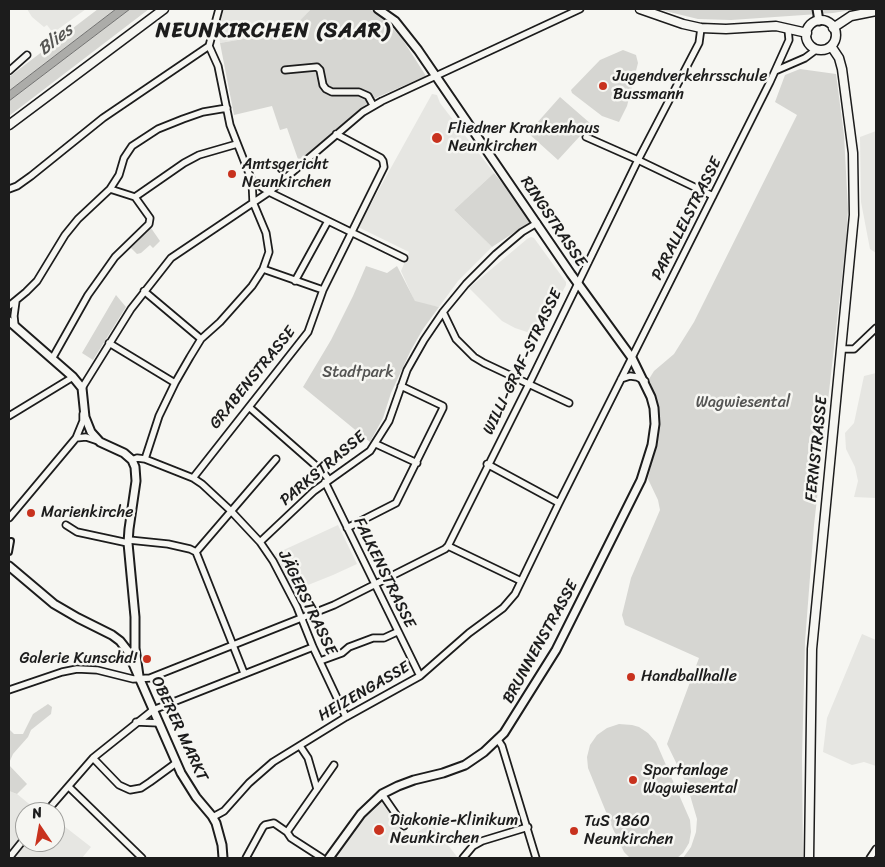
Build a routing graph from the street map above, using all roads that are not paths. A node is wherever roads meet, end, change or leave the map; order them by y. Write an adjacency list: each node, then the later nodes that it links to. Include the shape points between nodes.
1 (164, 9): 23 (main road)
2 (219, 9): 13 (street)
3 (378, 9): 20 (street, RINGSTRASSE, via 404,31)
4 (580, 9): 20 (street)
5 (640, 9): 9 (main road)
6 (817, 9): 8 (street)
7 (876, 10): 10 (main road, via 851,16)
8 (819, 21): 10 (main road); 12 (main road)
9 (701, 28): 11 (main road, via 776,26); 27 (street, WILLI-GRAF-STRASSE, via 699,42)
10 (834, 28): 14 (main road, via 836,35)
11 (788, 29): 12 (main road); 19 (street, PARALLELSTRASSE, via 789,40)
12 (807, 33): 15 (main road, via 809,43)
13 (210, 46): 22 (street); 29 (street, via 103,118 31,176)
14 (831, 46): 15 (main road); 51 (main road, FERNSTRASSE, via 842,69 855,181)
15 (817, 49): 19 (street)
16 (27, 55): 18 (street)
17 (285, 70): 21 (street, via 317,67 329,92 359,92 368,96)
18 (9, 71)
19 (775, 71): 32 (street, PARALLELSTRASSE)
20 (436, 76): 21 (street); 36 (street, RINGSTRASSE)
21 (373, 105): 24 (street)
22 (227, 108): 26 (street); 30 (street, via 183,119 139,140 128,151)
23 (9, 125)
24 (336, 134): 31 (street); 37 (street, GRABENSTRASSE, via 381,158 384,164)
25 (586, 137): 27 (street)
26 (237, 144): 28 (street); 33 (street, via 199,155)
27 (638, 160): 32 (street); 41 (street, WILLI-GRAF-STRASSE)
28 (252, 181): 31 (street); 34 (street)
29 (9, 189)
30 (110, 189): 33 (street); 44 (street, via 78,219 37,280)
31 (268, 192): 34 (street); 35 (street)
32 (713, 196): 52 (street, PARALLELSTRASSE)
33 (135, 197): 53 (street, via 151,221 103,274)
34 (253, 202): 39 (street, via 269,244 270,252); 43 (street, via 171,258)
35 (328, 221): 37 (street); 40 (street)
36 (537, 223): 41 (street, RINGSTRASSE); 46 (street, PARKSTRASSE, via 496,254)
37 (351, 232): 38 (street); 42 (street, GRABENSTRASSE)
38 (404, 258)
39 (263, 268): 40 (street); 49 (street, via 244,296)
40 (295, 281): 42 (street)
41 (578, 283): 52 (street, RINGSTRASSE); 58 (street, WILLI-GRAF-STRASSE)
42 (323, 290): 62 (street, GRABENSTRASSE, via 308,332)
43 (144, 291): 49 (street); 50 (street)
44 (16, 301): 45 (street); 47 (street)
45 (9, 306)
46 (443, 312): 58 (street, via 456,338 474,357); 59 (street, PARKSTRASSE, via 414,357)
47 (12, 324): 53 (street)
48 (876, 328): 51 (street, via 854,349)
49 (201, 339): 56 (street)
50 (109, 343): 56 (street); 60 (street)
51 (841, 350): 125 (main road, FERNSTRASSE, via 812,650)
52 (632, 358): 55 (street, PARALLELSTRASSE); 57 (street, BRUNNENSTRASSE)
53 (52, 359): 54 (street)
54 (74, 377): 60 (street); 64 (street)
55 (621, 379): 57 (street, via 630,376); 75 (street, PARALLELSTRASSE)
56 (175, 382): 68 (street, via 159,416)
57 (645, 382): 104 (street, BRUNNENSTRASSE, via 654,408 655,424 641,480 556,650)
58 (528, 384): 61 (street); 72 (street, WILLI-GRAF-STRASSE)
59 (401, 386): 67 (street, PARKSTRASSE, via 390,422); 71 (street, via 443,407)
60 (82, 388): 63 (street)
61 (569, 403)
62 (249, 406): 73 (street, GRABENSTRASSE); 74 (street, FALKENSTRASSE, via 323,472)
63 (84, 407): 65 (street, via 83,421); 66 (street, via 90,432)
64 (9, 416)
65 (76, 438): 66 (street, via 86,437); 77 (street)
66 (100, 442): 70 (street)
67 (376, 444): 71 (street); 74 (street, PARKSTRASSE)
68 (145, 459): 70 (street, JÄGERSTRASSE); 73 (street, JÄGERSTRASSE)
69 (276, 459): 76 (street)
70 (132, 460): 81 (street, via 136,481)
71 (417, 463): 79 (street, via 396,503)
72 (487, 464): 75 (street); 83 (street, WILLI-GRAF-STRASSE)
73 (193, 478): 76 (street, JÄGERSTRASSE)
74 (327, 481): 79 (street, FALKENSTRASSE); 82 (street, PARKSTRASSE)
75 (559, 502): 87 (street, PARALLELSTRASSE)
76 (232, 510): 82 (street, JÄGERSTRASSE); 85 (street)
77 (9, 518)
78 (66, 524): 81 (street, via 77,532)
79 (347, 528): 88 (street, FALKENSTRASSE)
80 (11, 540): 84 (street)
81 (128, 541): 85 (street, via 168,544); 91 (street)
82 (260, 542): 89 (street, JÄGERSTRASSE)
83 (448, 546): 87 (street); 88 (street)
84 (9, 552)
85 (196, 552): 93 (street)
86 (9, 566): 92 (street, via 54,604)
87 (521, 581): 97 (street, HEIZENGASSE, via 503,608)
88 (375, 585): 89 (street); 90 (street, FALKENSTRASSE)
89 (302, 618): 93 (street); 94 (street, JÄGERSTRASSE)
90 (397, 632): 95 (street, via 357,644); 97 (street, FALKENSTRASSE)
91 (135, 638): 92 (street); 98 (street)
92 (120, 641): 98 (street)
93 (232, 645): 96 (street); 98 (street, via 150,678)
94 (313, 647): 95 (street, JÄGERSTRASSE); 96 (street)
95 (320, 661): 101 (street, JÄGERSTRASSE)
96 (244, 673): 100 (street)
97 (420, 676): 101 (street, HEIZENGASSE)
98 (140, 678): 99 (street, via 77,669); 100 (street, OBERER MARKT)
99 (9, 690)
100 (153, 710): 102 (street); 103 (street, OBERER MARKT)
101 (346, 717): 105 (street, HEIZENGASSE)
102 (136, 722): 103 (street); 106 (street)
103 (159, 723): 107 (street, OBERER MARKT)
104 (498, 740): 111 (street, BRUNNENSTRASSE, via 465,765 414,780); 115 (street)
105 (300, 746): 110 (street, via 308,758); 113 (street, HEIZENGASSE, via 267,766)
106 (93, 758): 107 (street, via 119,785 130,790 141,788); 109 (street)
107 (176, 763): 113 (street, OBERER MARKT)
108 (334, 765): 110 (street)
109 (69, 787): 112 (street); 118 (street)
110 (317, 789): 116 (street)
111 (382, 794): 114 (street); 122 (street, BRUNNENSTRASSE, via 361,814)
112 (55, 802)
113 (213, 818): 119 (street, OBERER MARKT)
114 (404, 826)
115 (528, 827): 123 (street, via 482,841); 124 (street)
116 (287, 832): 120 (street, via 274,823 265,824); 121 (street)
117 (876, 849): 126 (street)
118 (142, 858)
119 (223, 858)
120 (246, 858)
121 (322, 858)
122 (329, 858)
123 (463, 858)
124 (536, 858)
125 (809, 858)
126 (870, 858)

